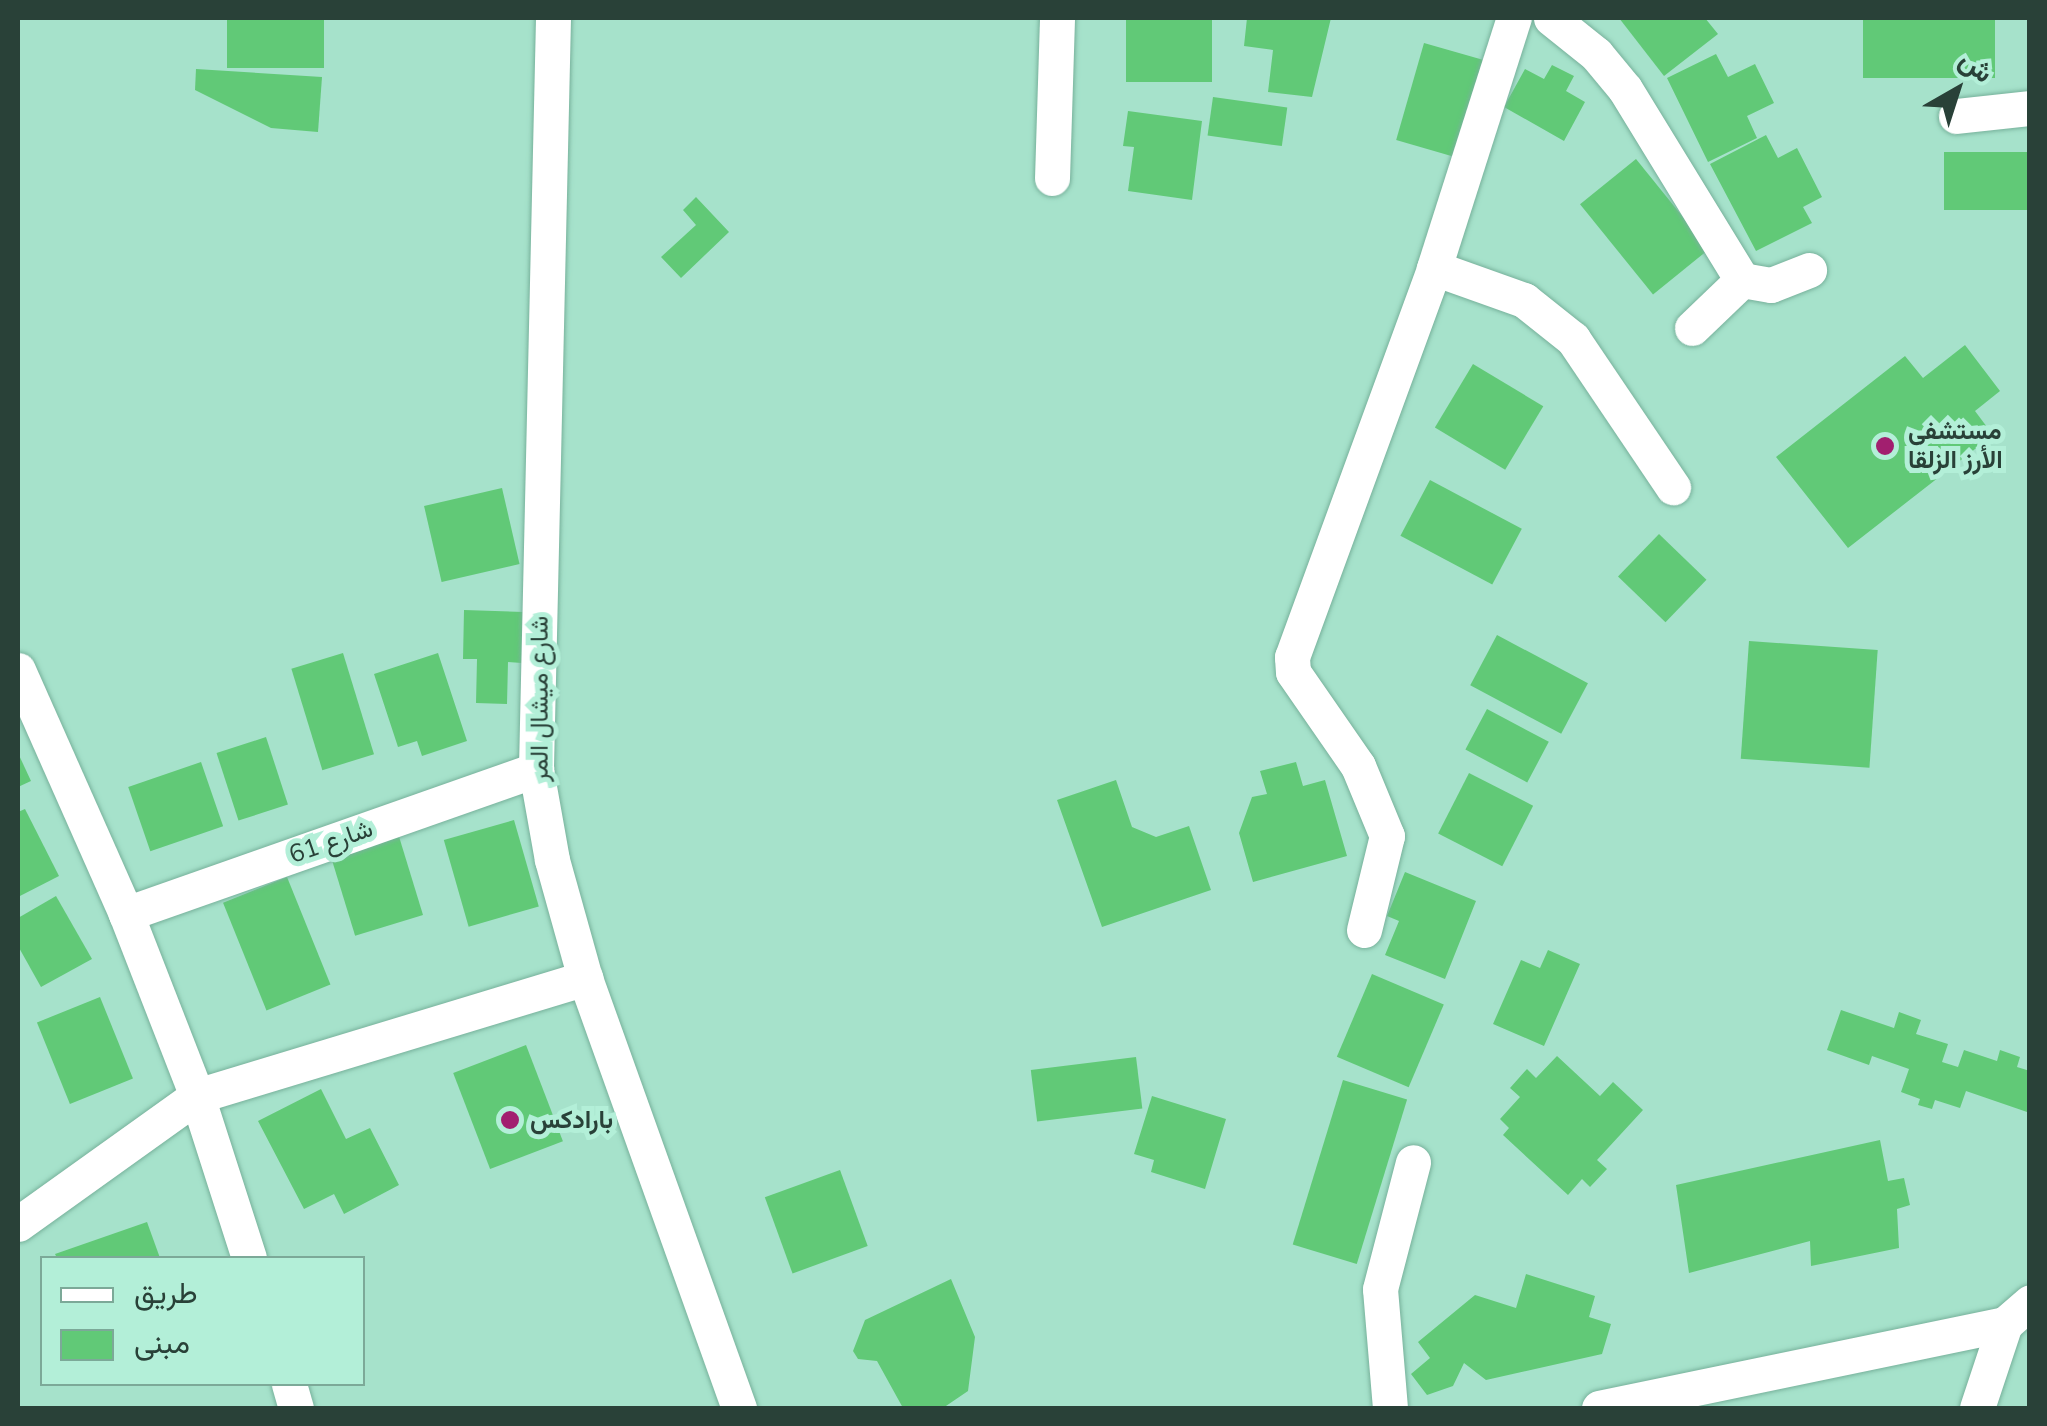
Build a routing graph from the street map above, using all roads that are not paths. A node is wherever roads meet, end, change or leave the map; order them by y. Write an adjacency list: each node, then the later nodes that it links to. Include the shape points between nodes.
1 (553, 18): 14 (street, شارع ميشال المر)
2 (1057, 18): 7 (street)
3 (1514, 18): 8 (street)
4 (1551, 18): 10 (street, via 1596,54 1625,90)
5 (2030, 108): 6 (street)
6 (1956, 116)
7 (1052, 178)
8 (1434, 268): 12 (street, via 1524,300 1573,339); 16 (street, via 1292,657 1293,672 1358,766 1387,836)
9 (1809, 270): 10 (street, via 1771,285)
10 (1742, 280): 11 (street)
11 (1692, 328)
12 (1673, 487)
13 (18, 670): 15 (street)
14 (536, 770): 15 (street, شارع 61); 17 (street, شارع ميشال المر, via 552,860)
15 (126, 914): 18 (street)
16 (1364, 930)
17 (585, 978): 18 (street); 23 (street, شارع ميشال المر)
18 (197, 1096): 20 (street); 21 (street)
19 (1413, 1162): 24 (street, via 1380,1289)
20 (18, 1224)
21 (248, 1256)
22 (2017, 1313): 25 (street); 26 (street)
23 (739, 1408)
24 (1390, 1408)
25 (1598, 1408)
26 (1978, 1408)

